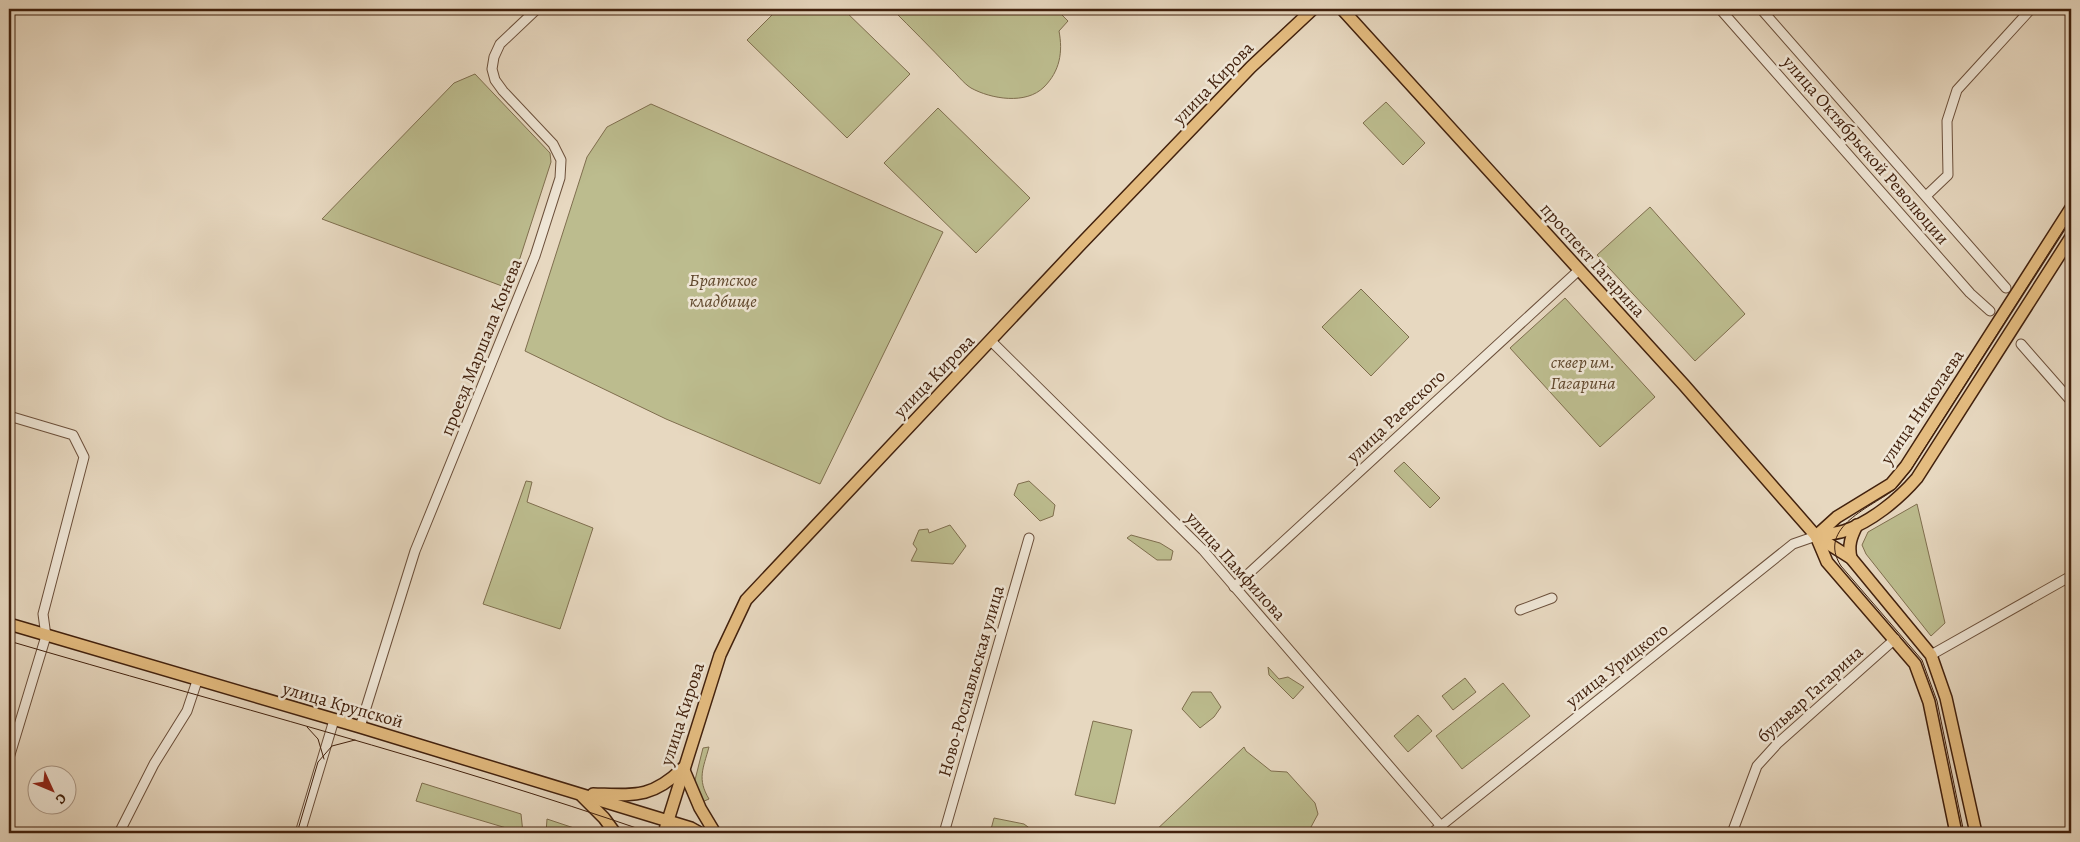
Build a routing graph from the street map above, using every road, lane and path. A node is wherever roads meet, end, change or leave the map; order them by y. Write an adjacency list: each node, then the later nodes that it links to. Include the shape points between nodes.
1 (537, 9): 31 (street, проезд Маршала Конева, via 500,44 492,69 503,91 554,144 561,160 560,178 528,274 415,552)
2 (1312, 9): 13 (main road, улица Кирова, via 1251,67)
3 (1342, 9): 10 (main road, проспект Гагарина)
4 (1720, 9): 12 (street, улица Октябрьской Революции, via 1970,293)
5 (1761, 9): 7 (street, улица Октябрьской Революции)
6 (2031, 9): 7 (street, via 1957,90 1947,121 1948,175)
7 (1926, 196): 11 (street, улица Октябрьской Революции)
8 (2071, 208): 18 (main road, улица Николаева, via 1906,466 1891,484 1837,517)
9 (2071, 237): 17 (main road, улица Николаева, via 1917,478 1901,495)
10 (1579, 270): 18 (main road, проспект Гагарина); 22 (street, улица Раевского)
11 (2006, 288)
12 (1990, 311)
13 (992, 342): 22 (street, улица Памфилова, via 1203,550); 33 (main road, улица Кирова, via 746,600 720,655)
14 (2021, 344): 15 (street)
15 (2071, 401)
16 (9, 416): 26 (street, via 73,435 84,457 43,614)
17 (1858, 525): 18 (main road, улица Николаева); 20 (main road, via 1851,536)
18 (1816, 536): 20 (main road, проспект Гагарина); 27 (main road, проспект Гагарина, via 1827,562); 36 (street, улица Урицкого, via 1793,544)
19 (1029, 538): 42 (street, Ново-Рославльская улица)
20 (1851, 558): 28 (main road, проспект Гагарина)
21 (2071, 576): 28 (street)
22 (1234, 587): 36 (street, улица Памфилова)
23 (1552, 598): 24 (street)
24 (1520, 610)
25 (9, 624): 26 (main road, улица Крупской)
26 (46, 636): 29 (main road, улица Крупской); 32 (street)
27 (1895, 639): 44 (street, бульвар Гагарина, via 1777,744 1757,766); 45 (main road, проспект Гагарина, via 1915,664 1924,686)
28 (1931, 655): 46 (main road, проспект Гагарина, via 1946,698)
29 (197, 681): 30 (main road, улица Крупской); 37 (street, via 187,711 154,764)
30 (334, 720): 31 (main road, улица Крупской); 38 (street)
31 (360, 727): 34 (main road, улица Крупской)
32 (9, 758)
33 (683, 768): 34 (main road, via 652,792 636,796); 35 (main road, улица Кирова); 41 (main road)
34 (579, 793): 35 (main road, улица Крупской); 39 (main road)
35 (667, 830): 40 (main road, улица Крупской)
36 (1442, 830): 43 (street, улица Урицкого)
37 (119, 833)
38 (300, 833)
39 (615, 833)
40 (700, 833)
41 (715, 833)
42 (944, 833)
43 (1432, 833)
44 (1732, 833)
45 (1956, 833)
46 (1976, 833)

